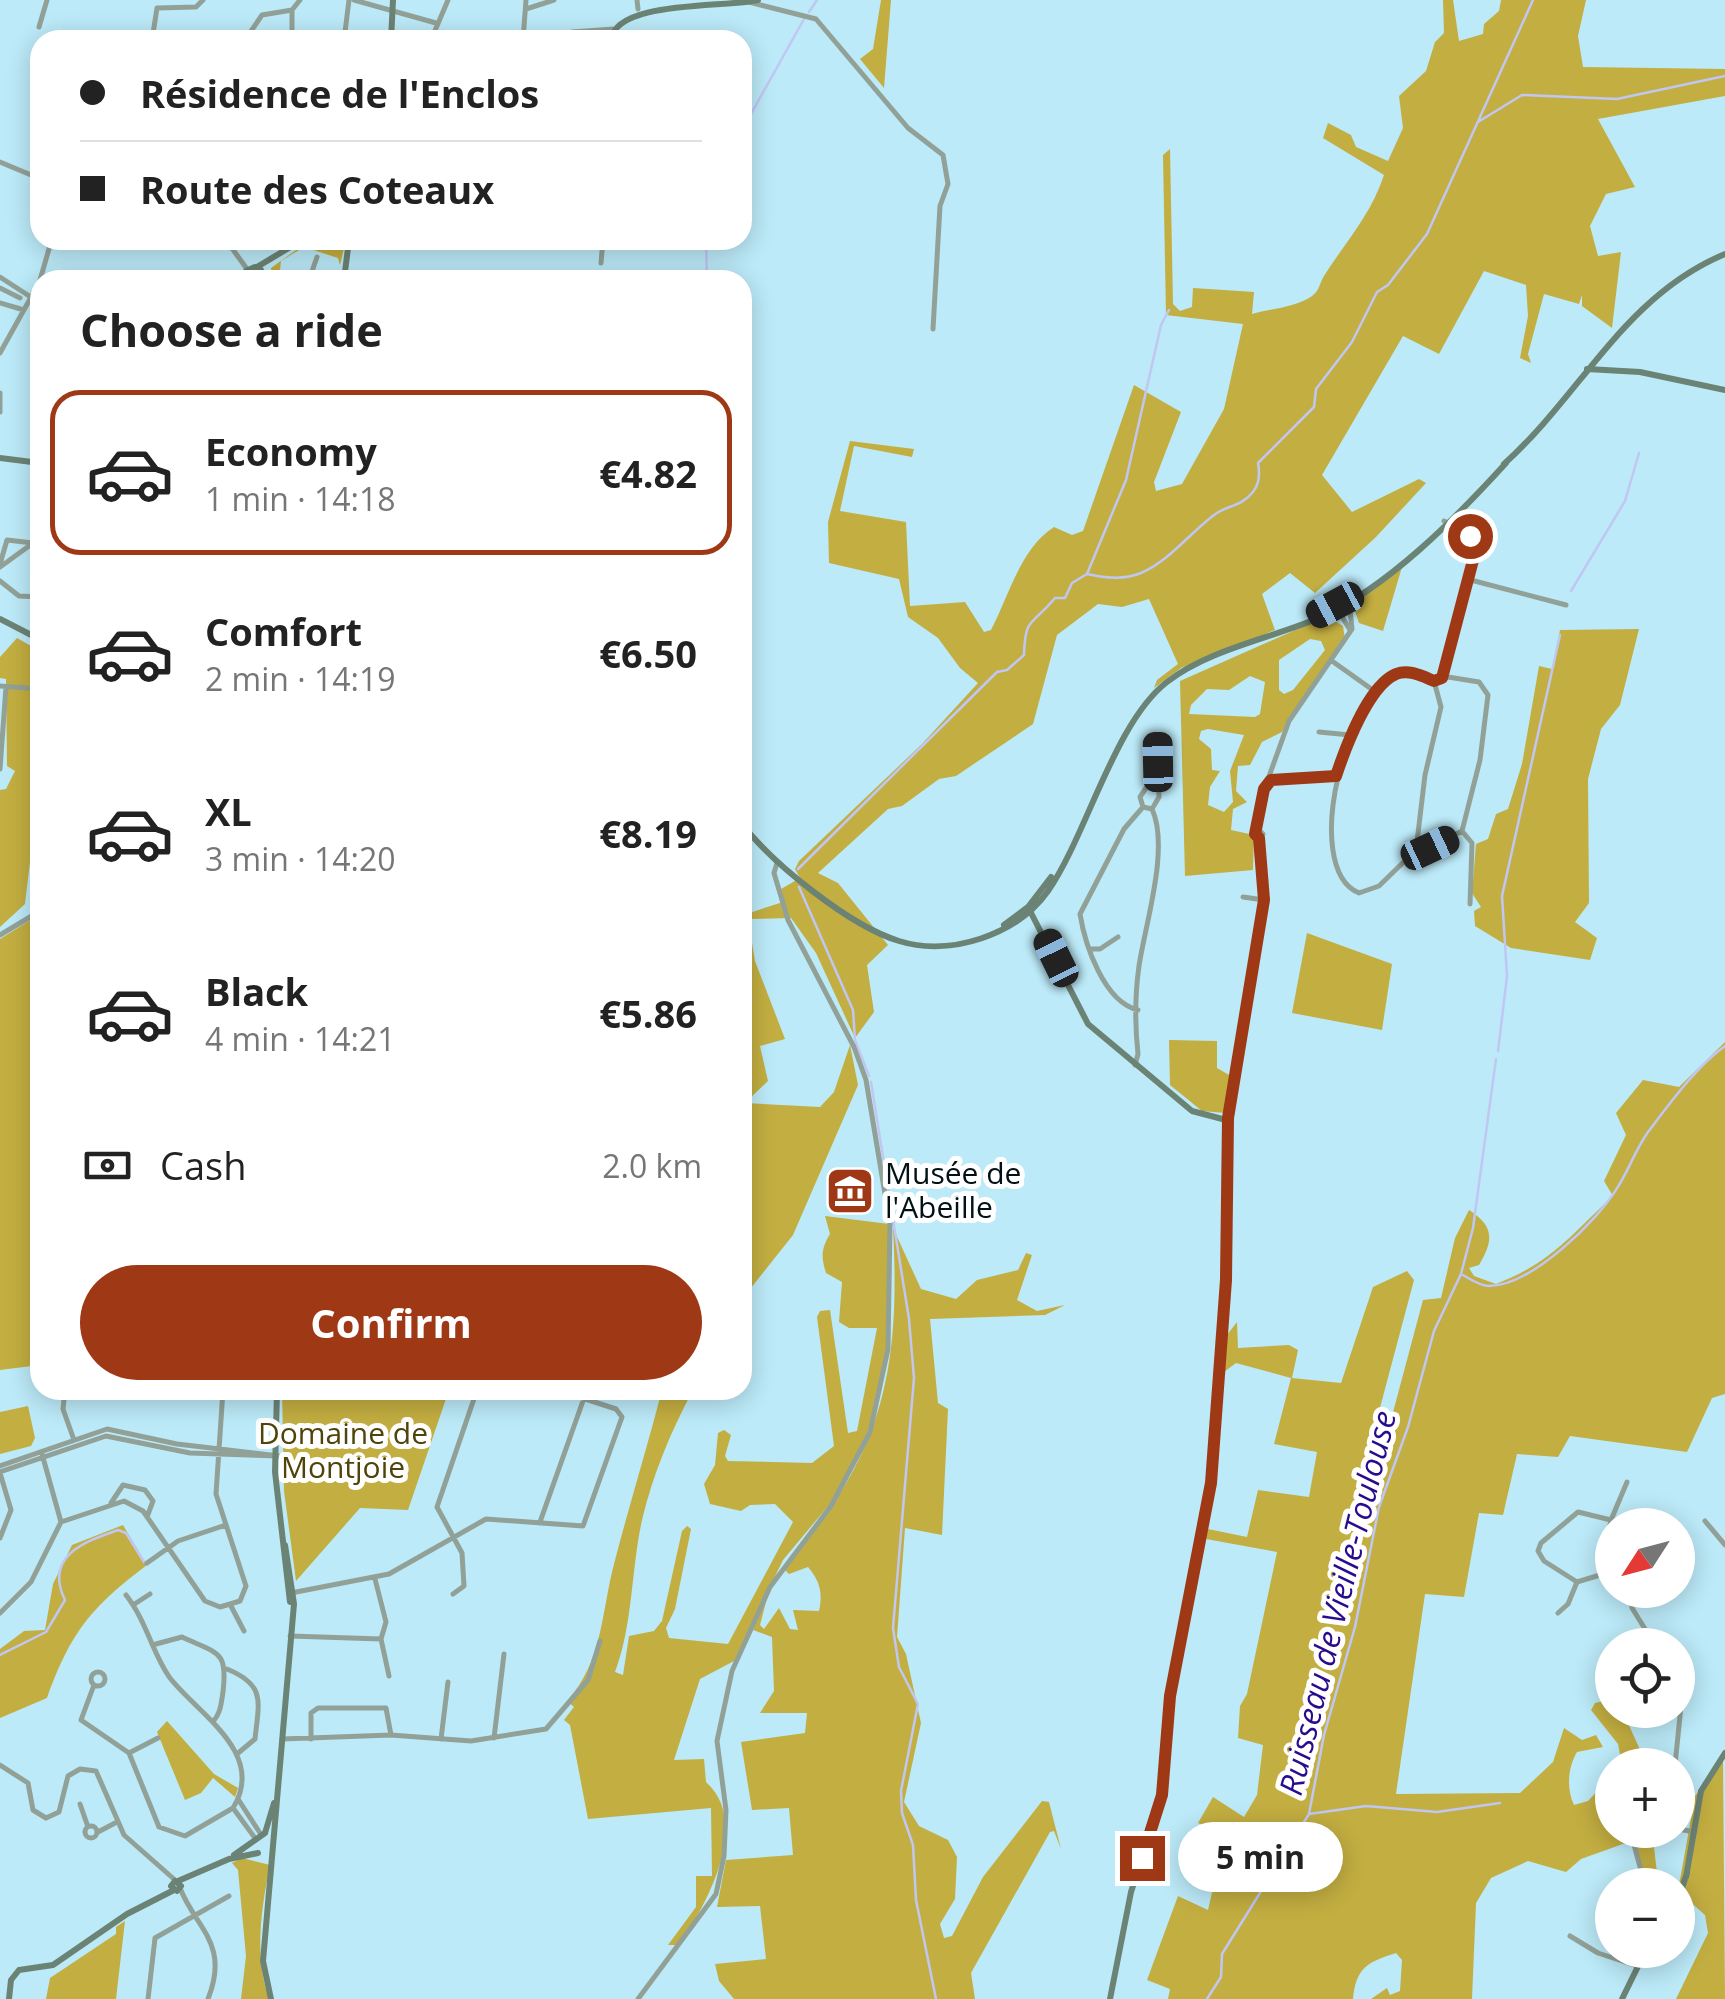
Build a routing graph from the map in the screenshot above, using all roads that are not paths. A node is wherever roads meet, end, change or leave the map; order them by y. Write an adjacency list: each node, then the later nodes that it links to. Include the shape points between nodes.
1 (47, 0): 14 (street)
2 (203, 0): 16 (street, via 196,6 158,6)
3 (300, 0): 11 (street)
4 (351, 0): 9 (street); 19 (street)
5 (526, 0): 12 (street)
6 (554, 0): 12 (street)
7 (754, 1): 10 (street); 41 (street, via 816,19 908,128 944,155 948,184 940,206)
8 (447, 3): 13 (street)
9 (392, 4): 13 (street); 20 (street)
10 (638, 4): 15 (street)
11 (292, 10): 17 (street, via 262,16); 18 (street)
12 (526, 10): 22 (street)
13 (436, 23): 21 (street)
14 (39, 28)
15 (613, 29): 23 (street)
16 (153, 30)
17 (252, 30)
18 (292, 30)
19 (346, 30)
20 (391, 30)
21 (434, 30)
22 (525, 30)
23 (599, 30)
24 (0, 162): 25 (street)
25 (30, 174)
26 (234, 250): 32 (street)
27 (286, 250): 33 (street)
28 (603, 250): 31 (street)
29 (1725, 254): 43 (street, via 1652,298)
30 (316, 257): 34 (street)
31 (602, 263)
32 (248, 269)
33 (266, 270)
34 (312, 270)
35 (0, 277): 37 (street)
36 (2, 289): 38 (street); 39 (street)
37 (30, 293): 40 (street)
38 (20, 298)
39 (0, 302): 40 (street)
40 (24, 310): 42 (street)
41 (933, 329)
42 (0, 353)
43 (1586, 369): 44 (street, via 1640,372); 49 (street, via 1546,424)
44 (1725, 390)
45 (0, 394): 46 (street)
46 (0, 412)
47 (0, 458): 48 (street)
48 (30, 462)
49 (1446, 522): 53 (street, via 1477,545); 57 (street)
50 (30, 542): 52 (street, via 7,540)
51 (30, 544): 52 (street)
52 (0, 566)
53 (1466, 579): 56 (street); 62 (street)
54 (0, 581): 55 (street)
55 (30, 597)
56 (1566, 605)
57 (1338, 607): 59 (street); 59 (street, via 1352,620); 83 (street, via 1162,686)
58 (0, 619): 60 (street)
59 (1350, 633): 61 (street)
60 (30, 635)
61 (1332, 661): 66 (street); 73 (street, via 1289,721)
62 (1442, 678): 63 (street); 76 (street, via 1479,682 1488,690)
63 (1434, 681): 66 (street, via 1398,673); 78 (street, via 1440,707)
64 (3, 686): 65 (street); 70 (street)
65 (30, 688)
66 (1377, 693): 69 (street)
67 (1320, 732): 69 (street)
68 (1158, 736): 71 (street)
69 (1350, 736): 72 (street)
70 (0, 769)
71 (1156, 773): 74 (street, via 1140,796); 75 (street)
72 (1336, 776): 73 (street); 78 (street, via 1333,838 1347,886 1372,892)
73 (1271, 780): 81 (street, via 1259,834)
74 (1142, 806): 75 (street); 87 (street, via 1080,911)
75 (1152, 810): 88 (street, via 1154,888 1138,971)
76 (1462, 831): 78 (street); 82 (street, via 1472,843)
77 (752, 835): 79 (street)
78 (1416, 850)
79 (777, 864): 83 (street, via 896,940 946,945 986,936); 172 (street, via 788,920 866,1080 890,1224 890,1319 878,1407 832,1506 770,1587 732,1671 717,1741 726,1810 718,1886)
80 (1243, 897): 81 (street)
81 (1264, 900): 92 (street)
82 (1470, 904)
83 (1030, 909): 90 (street, via 1082,1016)
84 (30, 916): 85 (street)
85 (0, 935)
86 (1118, 937): 87 (street)
87 (1090, 949): 88 (street, via 1117,1000)
88 (1138, 1010): 89 (street)
89 (1138, 1047): 90 (street); 91 (street)
90 (1127, 1058): 91 (street)
91 (1135, 1065): 92 (street, via 1198,1115)
92 (1228, 1118): 173 (street, via 1226,1280 1211,1483 1170,1696 1162,1795 1131,1892)
93 (64, 1400): 99 (street)
94 (223, 1400): 100 (street)
95 (277, 1400): 102 (street)
96 (474, 1400): 114 (street, via 437,1507)
97 (583, 1400): 111 (street)
98 (594, 1400): 111 (street, via 622,1417 583,1526)
99 (75, 1442): 100 (street, via 108,1429); 101 (street)
100 (220, 1452): 102 (street); 112 (street, via 216,1494)
101 (42, 1454): 103 (street); 110 (street)
102 (276, 1456): 121 (street)
103 (0, 1470): 113 (street, via 11,1510)
104 (1627, 1482): 106 (street)
105 (111, 1504): 108 (street, via 132,1503); 108 (street, via 123,1485 145,1490 153,1501); 110 (street)
106 (1616, 1508)
107 (1595, 1516): 120 (street, via 1578,1512 1538,1547 1544,1560)
108 (147, 1517): 116 (street)
109 (1705, 1521): 115 (street)
110 (61, 1522): 128 (street, via 31,1582)
111 (540, 1522): 114 (street, via 486,1519)
112 (226, 1525): 116 (street); 126 (street, via 246,1586)
113 (0, 1538)
114 (454, 1538): 119 (street); 123 (street, via 465,1572 464,1586)
115 (1725, 1545)
116 (168, 1548): 117 (street); 126 (street, via 205,1601)
117 (148, 1563)
118 (1595, 1576): 120 (street)
119 (375, 1578): 121 (street); 131 (street, via 386,1622)
120 (1576, 1582): 127 (street)
121 (291, 1593): 130 (street)
122 (150, 1594): 125 (street)
123 (453, 1594)
124 (126, 1595): 125 (street)
125 (133, 1605): 133 (street)
126 (231, 1606): 129 (street)
127 (1558, 1613)
128 (0, 1614)
129 (244, 1630)
130 (290, 1636): 131 (street); 143 (street)
131 (381, 1639): 136 (street)
132 (600, 1640): 142 (street, via 591,1674 550,1726)
133 (156, 1644): 135 (street, via 182,1638 222,1658); 139 (street, via 170,1678)
134 (504, 1654): 142 (street)
135 (227, 1670): 139 (street); 148 (street, via 248,1678 259,1698 255,1739)
136 (389, 1676)
137 (448, 1682): 145 (street)
138 (94, 1685): 146 (street, via 82,1720)
139 (213, 1722): 148 (street)
140 (390, 1735): 144 (street); 144 (street, via 386,1708 318,1708 311,1712); 145 (street)
141 (158, 1738): 146 (street)
142 (494, 1738): 145 (street)
143 (281, 1739): 144 (street); 150 (street)
144 (311, 1739)
145 (441, 1739)
146 (129, 1753): 153 (street, via 153,1818 168,1833 190,1834)
147 (1725, 1753): 154 (street, via 1708,1776)
148 (237, 1754): 151 (street)
149 (0, 1764): 155 (street, via 28,1783 32,1810 46,1818 60,1812 68,1776 93,1769)
150 (278, 1782): 156 (street); 157 (street)
151 (238, 1799): 153 (street); 156 (street)
152 (80, 1804): 155 (street, via 97,1833)
153 (234, 1808): 156 (street)
154 (1695, 1820)
155 (117, 1822): 162 (street)
156 (258, 1837): 157 (street); 159 (street); 160 (street)
157 (274, 1837): 158 (street)
158 (274, 1850): 159 (street); 161 (street)
159 (261, 1854): 160 (street); 161 (street)
160 (229, 1859): 162 (street)
161 (273, 1866): 171 (street, via 263,1962)
162 (176, 1887): 164 (street); 168 (street, via 53,1965 19,1970)
163 (229, 1896): 164 (street)
164 (197, 1913): 169 (street, via 155,1938); 170 (street, via 211,1939)
165 (1570, 1936): 166 (street)
166 (1595, 1952)
167 (1636, 1968): 174 (street)
168 (8, 1999)
169 (148, 1999)
170 (208, 1999)
171 (274, 1999)
172 (638, 1999)
173 (1110, 1999)
174 (1622, 1999)

